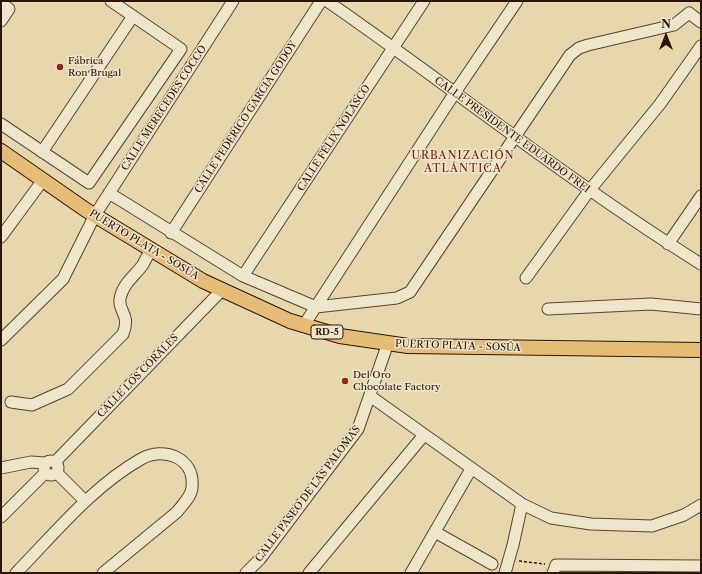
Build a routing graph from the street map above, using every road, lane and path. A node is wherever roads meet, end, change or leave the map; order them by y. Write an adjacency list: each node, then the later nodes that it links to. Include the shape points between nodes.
1 (110, 1): 8 (street)
2 (233, 1): 20 (street, CALLE MERECEDES COCCO)
3 (321, 1): 23 (street, CALLE FEDERICO GARCIA GODOY)
4 (327, 1): 12 (street, CALLE PRESIDENTE EDUARDO FREI)
5 (424, 1): 12 (street, CALLE FÉLIX NOLASCO)
6 (517, 1): 13 (street)
7 (1, 3): 9 (street, via 9,9)
8 (133, 16): 17 (street); 17 (street, via 181,49 89,183)
9 (1, 21)
10 (701, 22): 15 (street, via 689,13 674,25 579,48 570,55)
11 (701, 46): 19 (street, via 660,104)
12 (394, 47): 13 (street, CALLE PRESIDENTE EDUARDO FREI); 28 (street, CALLE FÉLIX NOLASCO)
13 (454, 94): 15 (street, CALLE PRESIDENTE EDUARDO FREI); 31 (street)
14 (1, 124): 17 (street)
15 (515, 138): 19 (street, CALLE PRESIDENTE EDUARDO FREI); 31 (street, via 410,292 397,298)
16 (1, 151): 18 (main road, PUERTO PLATA - SOSÚA / RD-5)
17 (42, 152)
18 (43, 180): 22 (main road, PUERTO PLATA - SOSÚA / RD-5); 24 (street)
19 (589, 190): 25 (street, CALLE PRESIDENTE EDUARDO FREI); 29 (street)
20 (109, 193): 22 (street, CALLE MERECEDES COCCO); 23 (street)
21 (701, 196): 25 (street)
22 (95, 215): 26 (main road, PUERTO PLATA - SOSÚA / RD-5); 35 (street, CALLE MERECEDES COCCO, via 63,279)
23 (171, 233): 28 (street)
24 (1, 237)
25 (668, 244): 27 (street, CALLE PRESIDENTE EDUARDO FREI)
26 (151, 250): 30 (main road, PUERTO PLATA - SOSÚA / RD-5); 39 (street, via 122,289 119,301 127,325 123,334 68,389 32,405)
27 (701, 264)
28 (243, 276): 31 (street)
29 (526, 278)
30 (222, 290): 34 (main road, PUERTO PLATA - SOSÚA / RD-5); 41 (street, CALLE LOS CORALES)
31 (316, 307): 34 (street)
32 (548, 309): 33 (street, via 651,304)
33 (701, 309)
34 (304, 326): 36 (main road, PUERTO PLATA - SOSÚA / RD-5, via 340,336)
35 (1, 340)
36 (388, 343): 37 (main road, PUERTO PLATA - SOSÚA / RD-5, via 477,348); 38 (street, CALLE PASEO DE LAS PALOMAS)
37 (701, 350)
38 (370, 396): 40 (street); 57 (street, CALLE PASEO DE LAS PALOMAS, via 358,429 260,559)
39 (11, 402)
40 (424, 435): 43 (street); 58 (street)
41 (48, 466): 42 (street, via 31,462); 44 (street, via 51,476 56,473); 47 (street, CALLE LOS CORALES)
42 (1, 468)
43 (471, 469): 45 (street); 48 (street)
44 (85, 501): 55 (street); 56 (street, via 131,465 157,454 172,455 186,462 192,474 193,488 177,512)
45 (522, 504): 46 (street, via 552,518 591,524 652,526 684,515); 49 (street)
46 (701, 505)
47 (1, 517)
48 (435, 532): 50 (street); 59 (street)
49 (510, 560): 52 (path); 60 (street)
50 (492, 564)
51 (701, 566): 53 (street)
52 (555, 569): 53 (street)
53 (624, 570)
54 (701, 570): 61 (street)
55 (16, 573)
56 (103, 573)
57 (246, 573)
58 (309, 573)
59 (411, 573)
60 (505, 573)
61 (700, 573)

